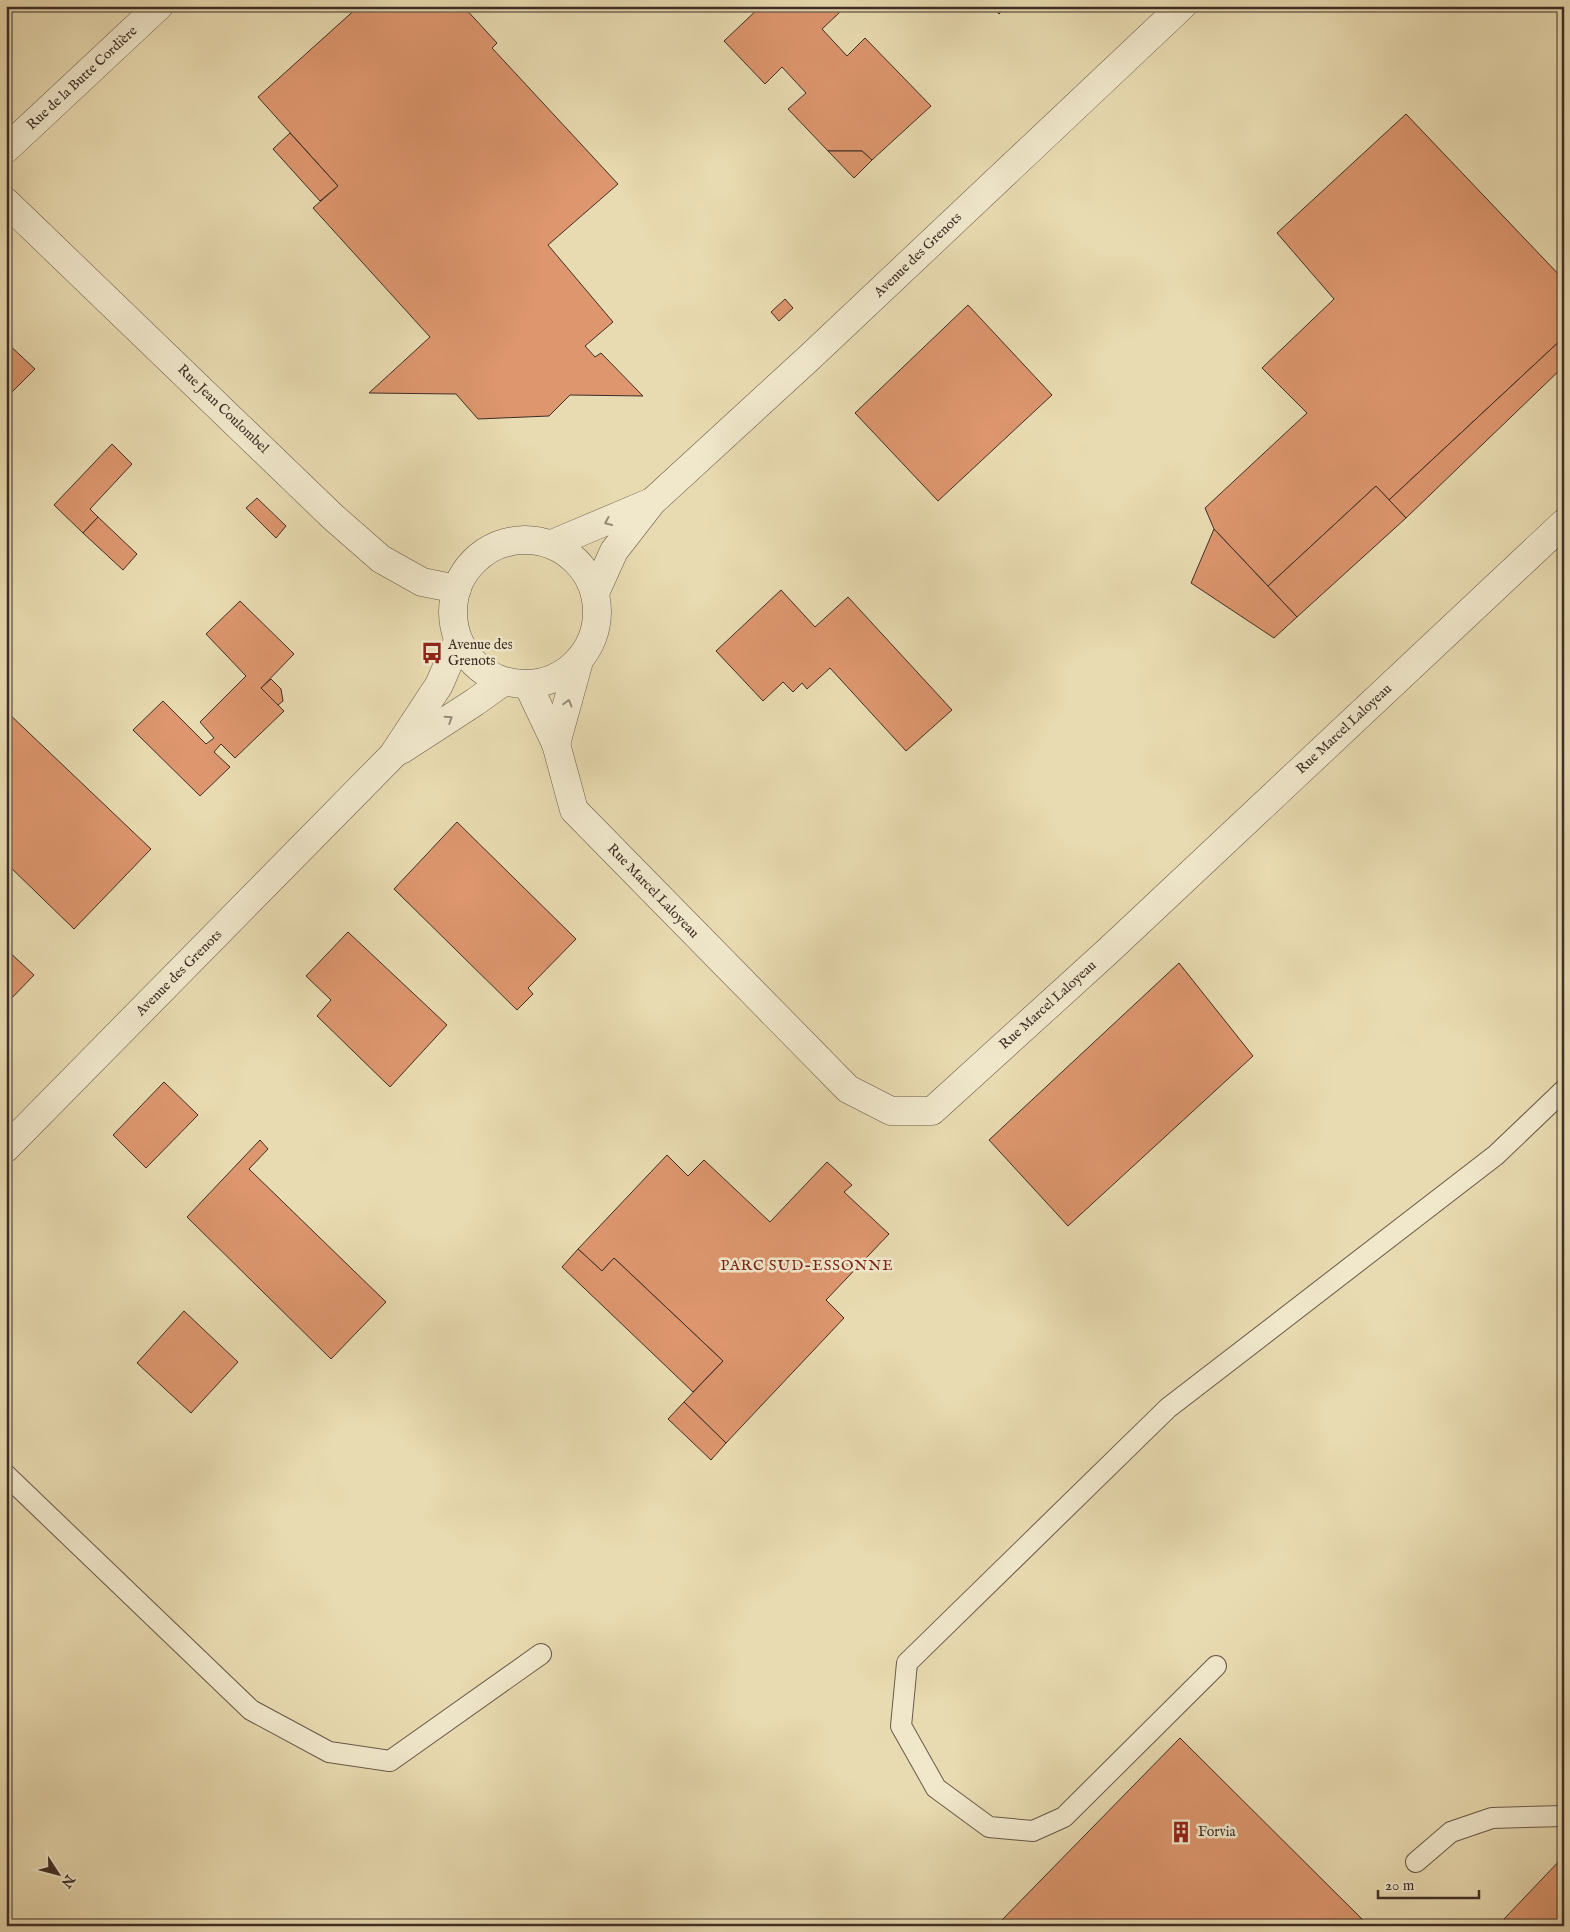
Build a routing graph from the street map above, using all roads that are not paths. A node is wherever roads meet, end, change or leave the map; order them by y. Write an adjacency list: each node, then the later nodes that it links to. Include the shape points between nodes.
1 (158, 6): 3 (street, Rue de la Butte Cordière)
2 (1182, 6): 5 (street, Avenue des Grenots)
3 (6, 149)
4 (6, 202): 8 (street, Rue Jean Coulombel, via 333,517 381,559 422,582)
5 (652, 502): 7 (street, Avenue des Grenots, one-way to 7); 9 (street, Avenue des Grenots, via 614,550)
6 (1564, 523): 13 (street, Rue Marcel Laloyeau, via 932,1111 892,1111 848,1089 574,810)
7 (552, 544): 8 (street, via 527,539 502,543 480,555 465,570); 9 (street, via 585,570)
8 (457, 588): 10 (street, via 452,615)
9 (595, 593): 11 (street, via 598,614 592,639)
10 (458, 641): 12 (street, via 472,662); 14 (street, Avenue des Grenots, via 438,684)
11 (579, 661): 12 (street, via 552,680); 13 (street, one-way to 11)
12 (515, 684): 13 (street, Rue Marcel Laloyeau); 14 (street, Avenue des Grenots, one-way to 12, via 475,702)
13 (556, 744)
14 (393, 755): 16 (street, Avenue des Grenots)
15 (1564, 1090): 19 (lane, via 1496,1155 1168,1408 907,1663 902,1726 936,1788 989,1828 1033,1831 1064,1818)
16 (6, 1148)
17 (6, 1475): 18 (lane, via 251,1710 329,1752 390,1761)
18 (542, 1654)
19 (1216, 1666)
20 (1564, 1816): 21 (lane, via 1492,1818 1451,1832)
21 (1416, 1862)

